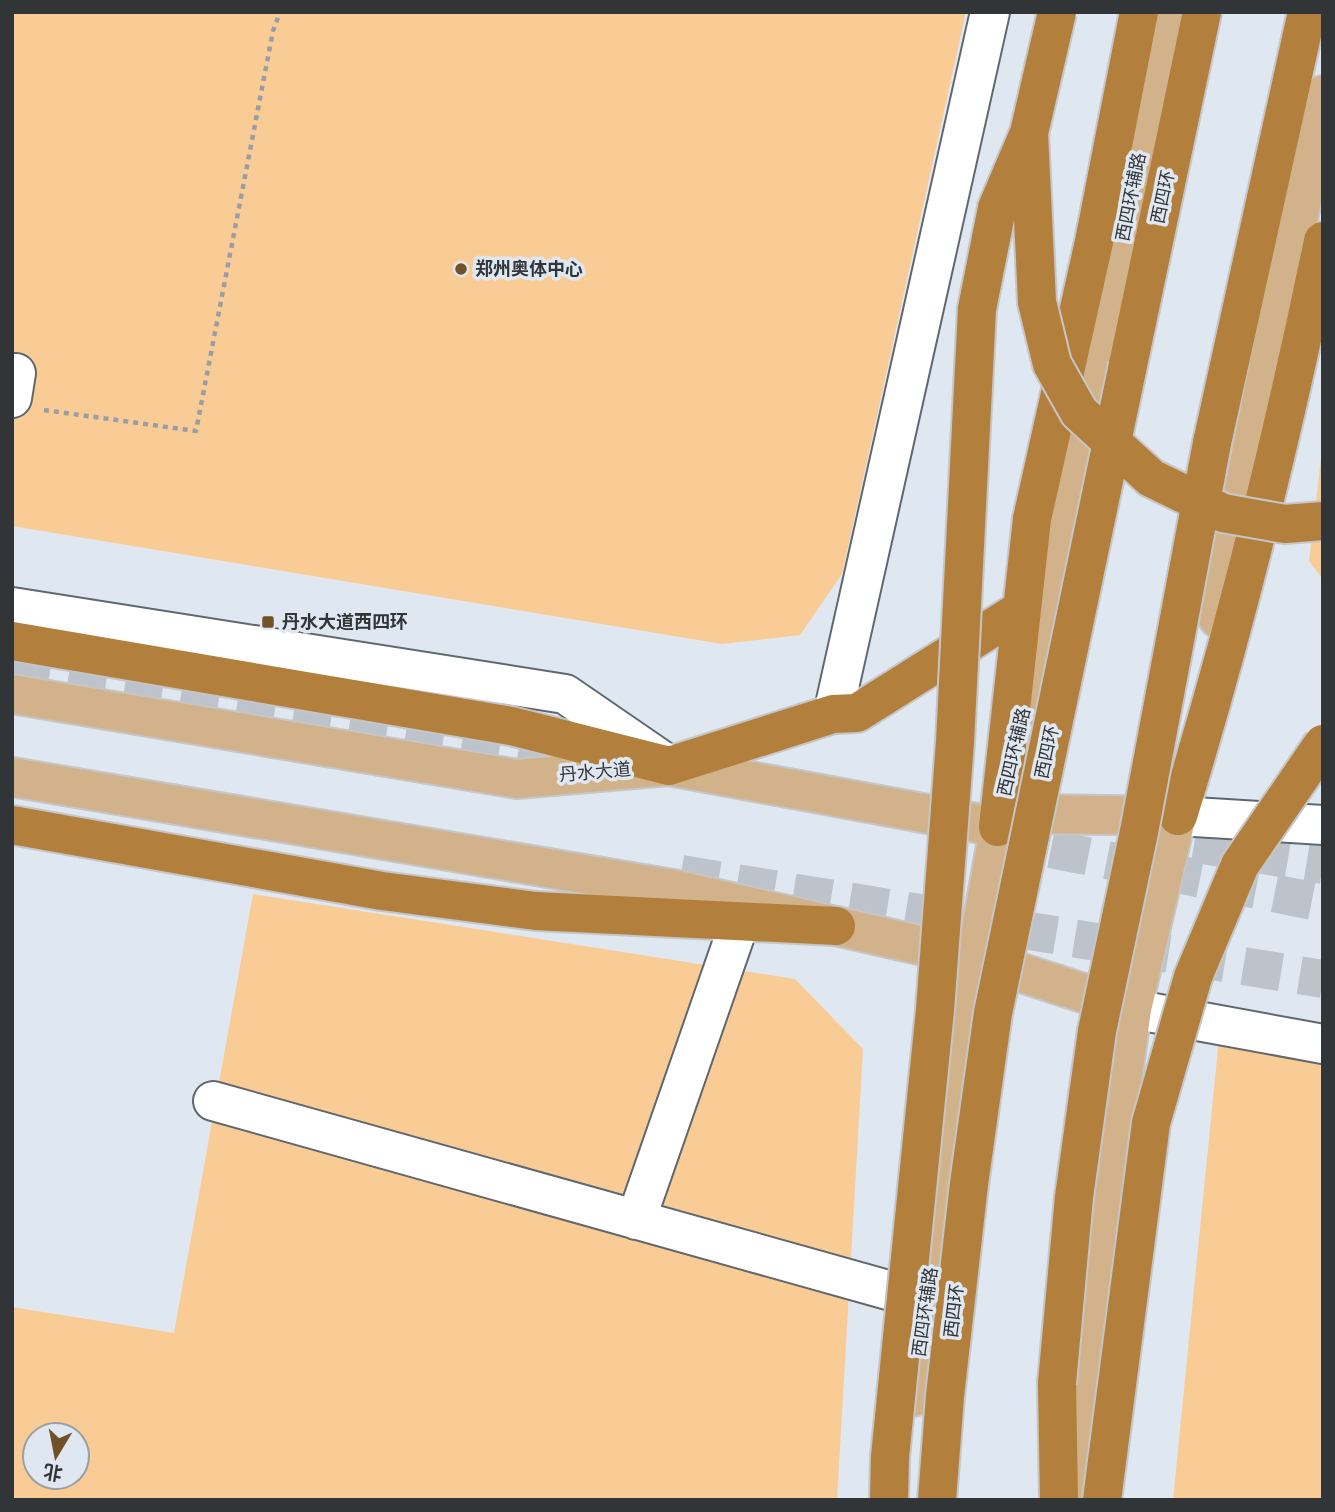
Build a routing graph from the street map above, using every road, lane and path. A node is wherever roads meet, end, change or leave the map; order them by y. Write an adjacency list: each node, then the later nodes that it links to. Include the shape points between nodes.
1 (280, 12): 12 (path, via 196,431)
2 (990, 12): 18 (street)
3 (1056, 12): 9 (highway, bridge)
4 (1139, 12): 15 (highway, via 1032,519)
5 (1167, 12): 26 (main road, 西四环辅路, via 1071,504)
6 (1202, 12): 22 (highway, 西四环, bridge)
7 (1307, 12): 38 (highway, bridge, via 1212,443 1097,1031 1074,1197 1057,1384)
8 (1323, 95): 23 (main road)
9 (1029, 133): 13 (highway, bridge, via 1037,302 1052,364 1079,412 1150,478 1223,513 1285,524); 35 (highway, bridge, via 998,208 977,309 936,996)
10 (1322, 243): 23 (highway, via 1267,490 1217,688)
11 (12, 373): 12 (street, via 16,373)
12 (25, 403)
13 (1323, 521)
14 (12, 607): 20 (street, via 565,694)
15 (1022, 609): 18 (highway, via 857,713); 26 (highway)
16 (12, 641): 20 (highway, via 511,726)
17 (12, 694): 20 (main road, 丹水大道, via 517,779)
18 (833, 714): 20 (highway)
19 (1323, 744): 40 (highway, bridge, via 1240,865 1193,977 1151,1123)
20 (669, 766): 26 (main road, 丹水大道)
21 (12, 777): 28 (main road, via 678,890)
22 (1034, 814): 23 (main road); 26 (main road); 37 (highway, 西四环, bridge, via 991,1026 944,1396)
23 (1178, 816): 25 (street); 30 (main road)
24 (12, 825): 27 (highway, via 395,892 536,911)
25 (1323, 825)
26 (998, 827): 29 (main road, 西四环辅路)
27 (740, 921): 28 (highway); 33 (street)
28 (836, 926): 29 (main road)
29 (976, 958): 30 (main road); 34 (main road, 西四环辅路)
30 (1132, 1009): 31 (street); 39 (main road, via 1087,1332)
31 (1323, 1044)
32 (213, 1101): 33 (street)
33 (636, 1220): 34 (street)
34 (927, 1301): 36 (main road, 西四环辅路, via 911,1411)
35 (889, 1500)
36 (906, 1500)
37 (937, 1500)
38 (1059, 1500)
39 (1077, 1500)
40 (1102, 1500)

